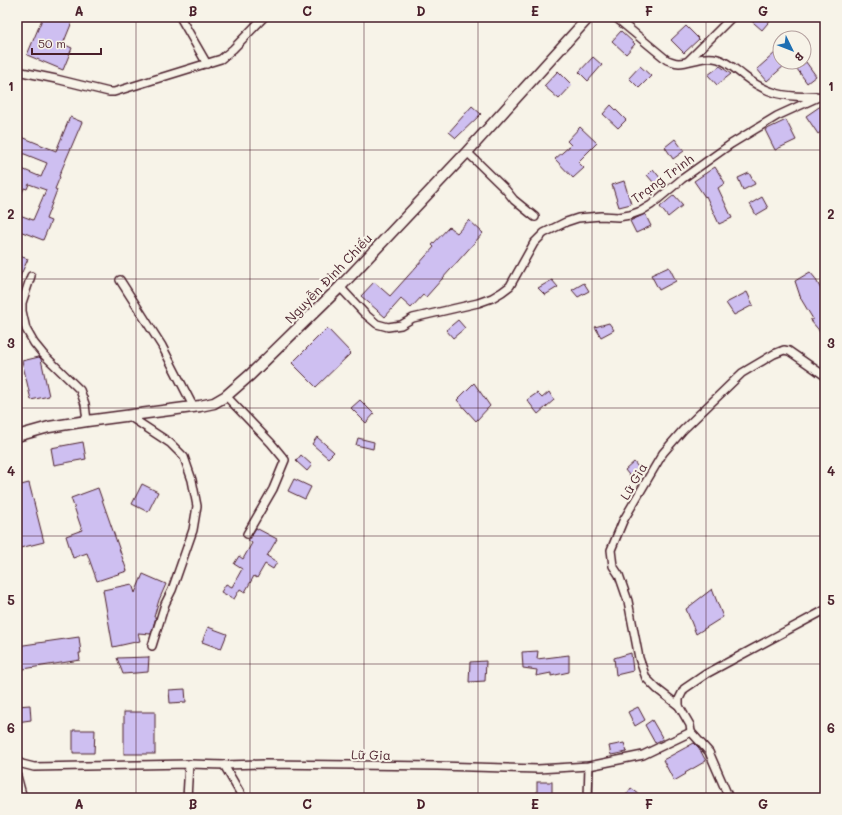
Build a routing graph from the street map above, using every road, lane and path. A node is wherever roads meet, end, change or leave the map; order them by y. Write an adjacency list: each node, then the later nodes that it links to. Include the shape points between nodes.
1 (180, 17): 7 (street)
2 (264, 17): 7 (street, via 221,59)
3 (589, 17): 10 (main road, Nguyễn Đình Chiểu)
4 (615, 17): 6 (street, Trạng Trình, via 667,60 678,63)
5 (732, 17): 6 (street)
6 (688, 61): 9 (street, Trạng Trình, via 705,57 717,58 764,89 779,95)
7 (207, 64): 8 (street, via 109,92)
8 (17, 72)
9 (823, 95): 14 (street, Trạng Trình, via 777,116 731,144 641,211 618,217 578,218 544,233 534,243 510,286 492,298 413,318 402,326 388,327 377,324)
10 (467, 152): 11 (street, via 514,200); 14 (main road, Nguyễn Đình Chiểu)
11 (535, 217)
12 (31, 276): 19 (street, via 22,303 26,329 43,354 80,390)
13 (120, 280): 17 (street, via 162,346)
14 (340, 287): 16 (main road, Nguyễn Đình Chiểu)
15 (825, 376): 24 (street, Lữ Gia, via 784,350 742,373 663,453 620,528 611,550 611,558 628,601 641,665 651,684)
16 (226, 396): 17 (main road, Nguyễn Đình Chiểu, via 214,403); 21 (street, via 285,460 273,489)
17 (194, 408): 18 (main road, Nguyễn Đình Chiểu)
18 (129, 416): 19 (main road, Nguyễn Đình Chiểu); 23 (street, via 170,443 184,457 197,506 193,530)
19 (87, 421): 20 (main road, Nguyễn Đình Chiểu)
20 (17, 436)
21 (247, 534)
22 (825, 610): 24 (street, via 696,681 681,694)
23 (152, 646)
24 (679, 706): 25 (street, Lữ Gia, via 690,725)
25 (691, 732): 29 (street, Lữ Gia, via 643,755); 35 (street, via 709,752)
26 (17, 762): 27 (street, Lữ Gia, via 34,767)
27 (189, 764): 28 (street, Lữ Gia); 32 (street)
28 (224, 765): 29 (street, Lữ Gia, via 538,769); 33 (street)
29 (589, 766): 34 (street)
30 (17, 776): 31 (street)
31 (23, 798)
32 (188, 798)
33 (243, 798)
34 (588, 798)
35 (729, 798)

